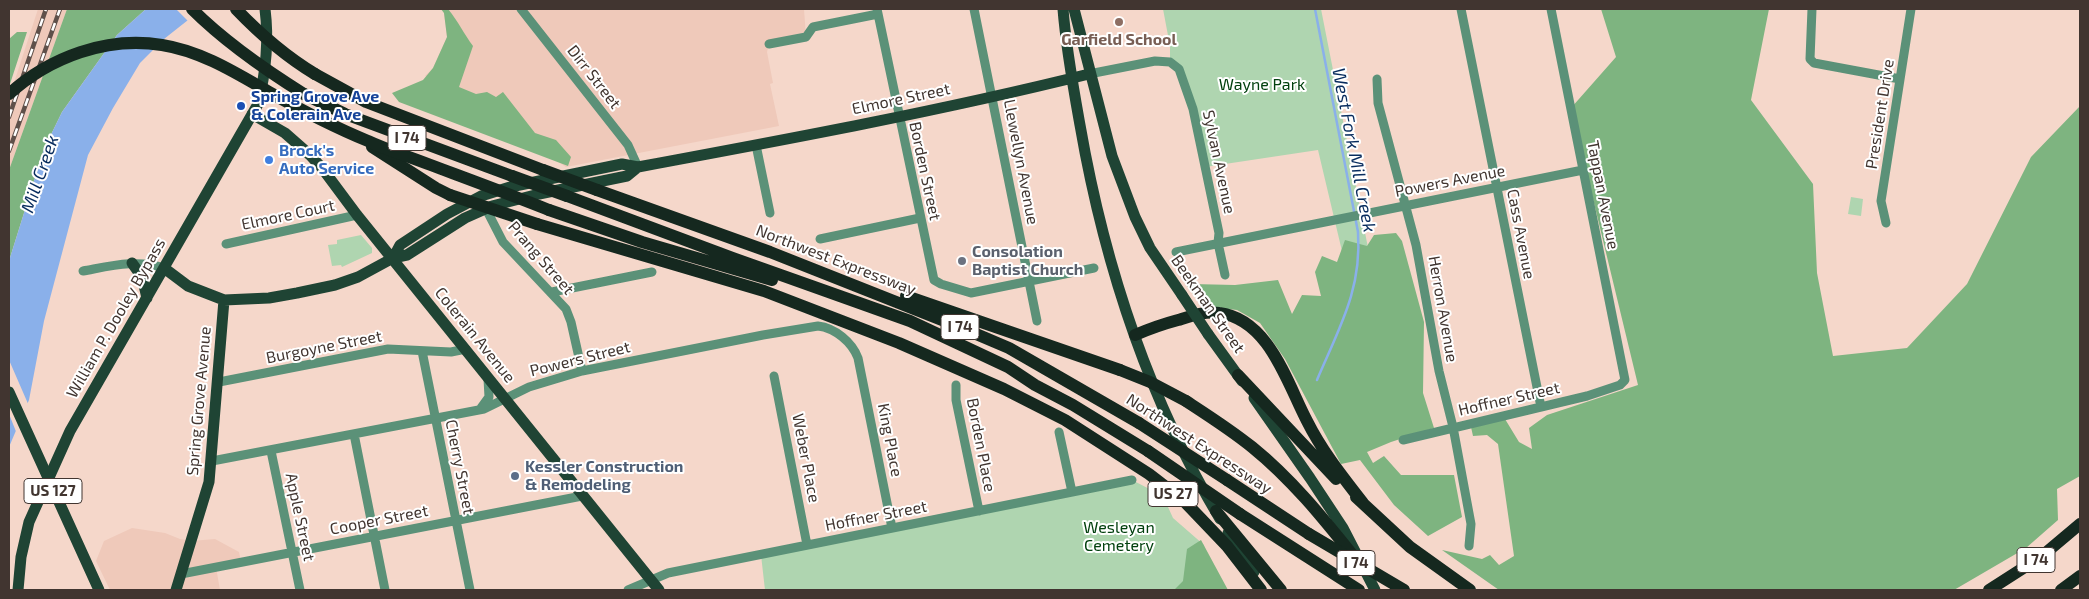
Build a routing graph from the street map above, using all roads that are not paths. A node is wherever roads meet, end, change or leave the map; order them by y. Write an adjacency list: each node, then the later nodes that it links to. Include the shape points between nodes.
1 (192, 9): 20 (highway, Northwest Expressway / I 74, bridge, via 263,68)
2 (236, 9): 39 (highway, Northwest Expressway / I 74, bridge, via 278,48 315,74 366,102)
3 (266, 9): 22 (main road, William P. Dooley Bypass, via 266,71 258,104)
4 (521, 9): 25 (street, Dirr Street, via 628,145)
5 (974, 9): 21 (street, Llewellyn Avenue)
6 (1063, 9): 16 (main road)
7 (1074, 9): 15 (main road, Beekman Street)
8 (1460, 9): 27 (street, Cass Avenue)
9 (1551, 9): 26 (street, Tappan Avenue)
10 (1812, 9): 18 (street, via 1810,59 1814,63)
11 (1911, 9): 18 (street, President Drive)
12 (878, 11): 13 (street, via 813,27 806,37); 23 (street, Borden Street)
13 (769, 44)
14 (1170, 62): 15 (street, Elmore Street, via 1155,61); 37 (street, Sylvan Avenue, via 1182,74 1191,102 1219,233)
15 (1090, 74): 16 (main road, Elmore Street); 60 (main road, Beekman Street, bridge, via 1112,156 1150,248)
16 (1070, 79): 21 (main road, Elmore Street); 55 (main road, via 1094,204)
17 (1378, 79): 29 (street, Herron Avenue, via 1378,102)
18 (1900, 79): 35 (street, President Drive, via 1881,201)
19 (9, 94): 34 (highway, bridge, via 49,65 85,50 135,43 163,45 223,66 298,108 369,142)
20 (304, 94): 47 (highway, bridge, via 320,113 450,195); 51 (highway, Northwest Expressway / I 74, bridge, via 345,114)
21 (992, 97): 23 (main road, Elmore Street); 49 (street, Llewellyn Avenue)
22 (252, 114): 32 (main road, Colerain Avenue, via 285,133 310,155); 43 (main road, William P. Dooley Bypass)
23 (898, 116): 24 (main road, Elmore Street); 33 (street, Borden Street)
24 (756, 145): 25 (main road, Elmore Street); 31 (street)
25 (638, 168): 28 (main road, Elmore Street, via 622,164 510,187); 30 (main road, Elmore Street, via 627,176 518,198)
26 (1583, 170): 27 (street, Powers Avenue); 65 (street, Tappan Avenue, via 1625,380)
27 (1496, 187): 29 (street, Powers Avenue); 68 (street, Cass Avenue)
28 (479, 197): 30 (street, Prang Street); 41 (main road, Elmore Street, via 400,245)
29 (1405, 205): 37 (street, Powers Avenue); 71 (street, Herron Avenue, via 1416,245)
30 (485, 209): 41 (main road, Elmore Street, via 458,222 407,255); 50 (street, Prang Street, via 503,242)
31 (770, 213)
32 (357, 215): 38 (street, Elmore Court); 41 (main road, Colerain Avenue)
33 (920, 218): 36 (street); 49 (street, Borden Street, via 934,280 971,293)
34 (576, 219): 47 (highway); 51 (highway, via 790,286)
35 (1886, 223)
36 (820, 239)
37 (1218, 243): 40 (street, Powers Avenue); 48 (street, Sylvan Avenue)
38 (226, 244)
39 (770, 252): 90 (highway, bridge, via 974,318 1120,370 1186,401 1226,427 1275,468 1319,513); 107 (highway, Northwest Expressway / I 74, bridge, via 1009,348 1139,423 1309,534)
40 (1176, 252)
41 (393, 258): 53 (main road, Elmore Street, via 335,285 269,298); 56 (main road, Colerain Avenue)
42 (132, 263): 43 (street); 45 (street); 52 (main road, via 142,277)
43 (164, 268): 52 (main road, William P. Dooley Bypass); 53 (main road, Elmore Street, via 188,286)
44 (1094, 268): 49 (street)
45 (83, 271)
46 (652, 272): 50 (street)
47 (698, 272): 102 (highway, US 27, via 764,291 899,343 1065,420 1149,474 1184,501 1227,546)
48 (1225, 275)
49 (1030, 282): 54 (street, Llewellyn Avenue)
50 (552, 292): 59 (street, Prang Street, via 570,318)
51 (835, 294): 105 (highway, Northwest Expressway / I 74, bridge, via 910,321 1008,367 1148,451)
52 (147, 298): 94 (main road, William P. Dooley Bypass, via 70,431 29,522)
53 (224, 300): 63 (main road, Spring Grove Avenue)
54 (1037, 321)
55 (1135, 335): 80 (highway, via 1208,312 1228,314 1249,326 1270,349 1319,443); 82 (main road, via 1172,430)
56 (466, 349): 57 (street, Burgoyne Street, via 451,352); 61 (main road, Colerain Avenue)
57 (422, 350): 63 (street, Burgoyne Street, via 388,349); 70 (street, Cherry Street)
58 (858, 358): 59 (street, Powers Street, via 855,350 839,335 818,326); 85 (street, King Place)
59 (582, 371): 67 (street, Powers Street, via 541,382)
60 (1238, 375): 80 (highway, via 1344,488); 90 (main road, Beekman Street, via 1343,528)
61 (488, 376): 67 (main road, Colerain Avenue); 69 (street, via 488,399)
62 (774, 376): 87 (street, Weber Place)
63 (219, 382): 76 (main road, Spring Grove Avenue)
64 (956, 385): 81 (street, Borden Place, via 956,400)
65 (1620, 385): 68 (street, Hoffner Street)
66 (9, 392): 95 (main road, US 127, bridge)
67 (505, 398): 69 (street, Powers Street); 79 (main road, Colerain Avenue)
68 (1541, 407): 71 (street, Hoffner Street)
69 (476, 410): 70 (street, Powers Street)
70 (435, 418): 73 (street, Powers Street); 83 (street, Cherry Street)
71 (1452, 428): 74 (street, Hoffner Street); 88 (street, Herron Avenue, via 1471,524)
72 (1059, 432): 78 (street)
73 (354, 434): 75 (street, Powers Street); 86 (street)
74 (1404, 440)
75 (271, 450): 76 (street, Powers Street); 89 (street, Apple Street)
76 (212, 461): 91 (main road, Spring Grove Avenue)
77 (1132, 480): 78 (street, Hoffner Street)
78 (1072, 492): 81 (street, Hoffner Street)
79 (582, 496): 83 (street, Cooper Street); 93 (main road, Colerain Avenue)
80 (1363, 503): 108 (highway, via 1410,546)
81 (979, 511): 85 (street, Hoffner Street)
82 (1216, 511): 103 (main road); 104 (highway)
83 (456, 520): 86 (street, Cooper Street); 99 (street, Cherry Street)
84 (2080, 524): 109 (highway, I 74, via 2042,556)
85 (892, 528): 87 (street, Hoffner Street)
86 (374, 536): 89 (street, Cooper Street); 98 (street)
87 (808, 545): 93 (street, Hoffner Street, via 668,573)
88 (1469, 546)
89 (292, 552): 91 (street, Cooper Street); 97 (street, Apple Street)
90 (1365, 571): 106 (main road, Beekman Street)
91 (182, 574): 96 (main road, Spring Grove Avenue)
92 (2080, 576): 110 (highway, I 74)
93 (652, 581): 100 (street, Hoffner Street); 101 (main road, Colerain Avenue)
94 (18, 590)
95 (99, 590)
96 (176, 590)
97 (300, 590)
98 (385, 590)
99 (470, 590)
100 (628, 590)
101 (659, 590)
102 (1261, 590)
103 (1266, 590)
104 (1281, 590)
105 (1359, 590)
106 (1375, 590)
107 (1404, 590)
108 (1470, 590)
109 (1989, 590)
110 (2061, 590)

